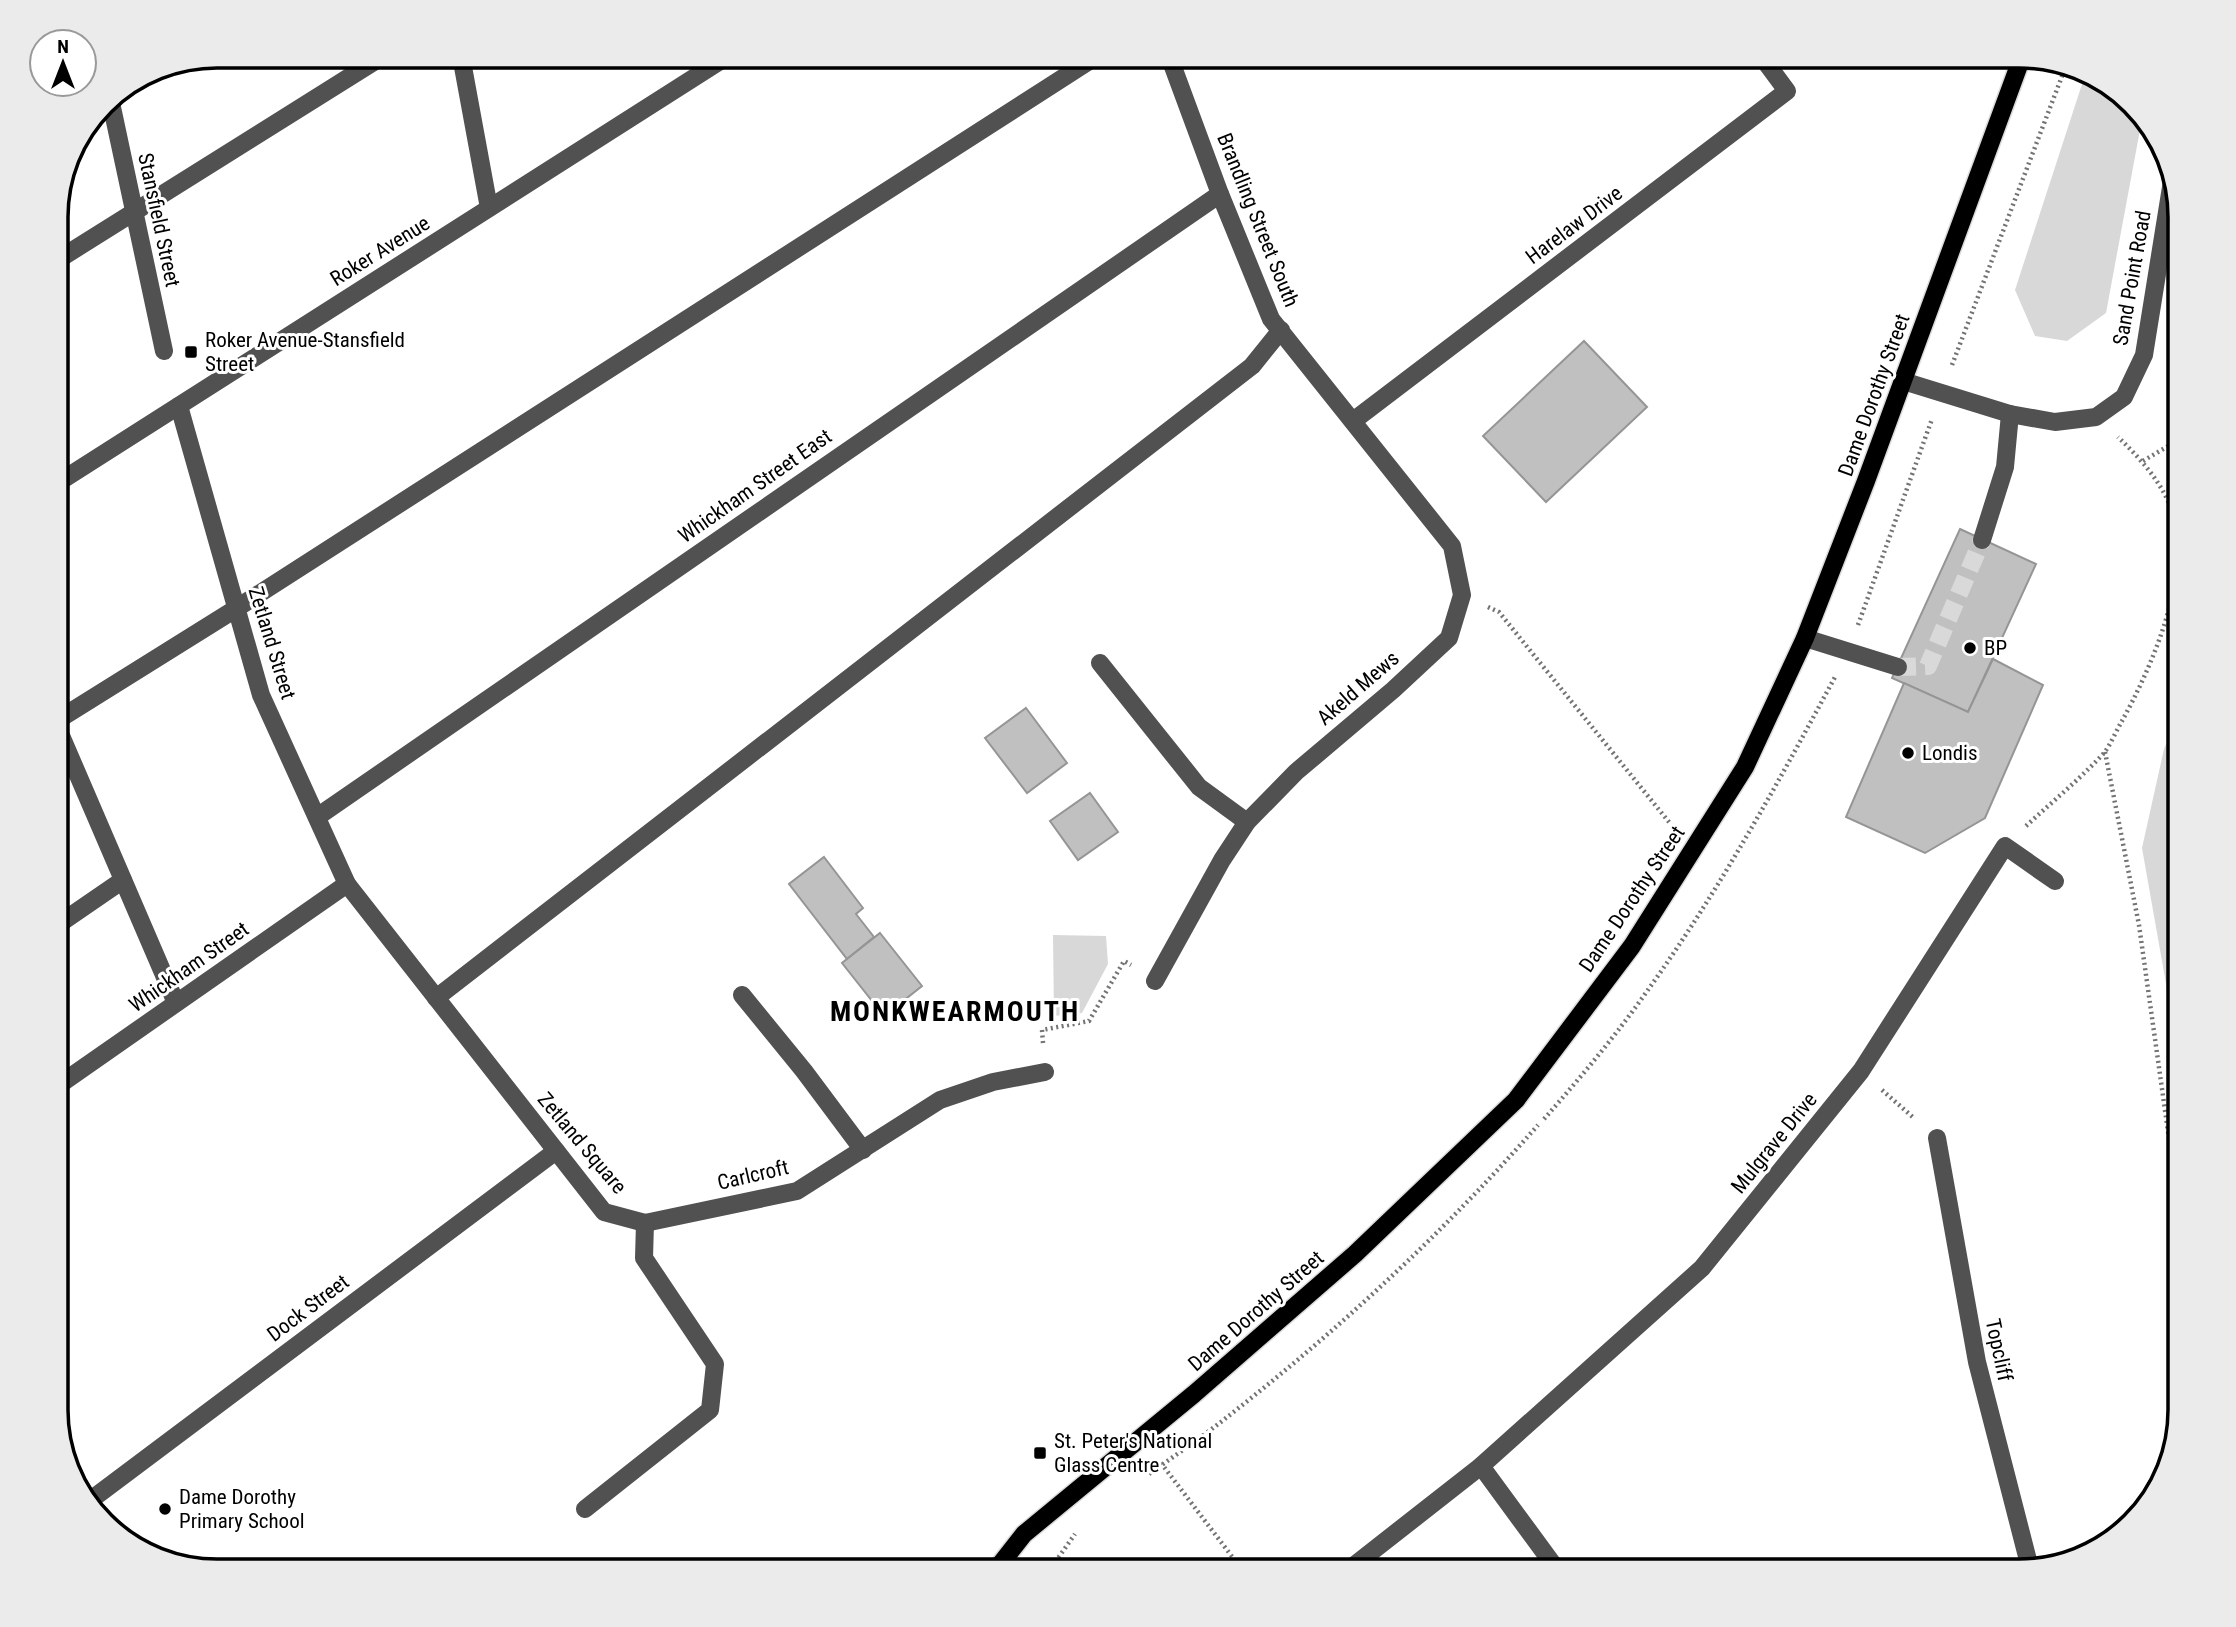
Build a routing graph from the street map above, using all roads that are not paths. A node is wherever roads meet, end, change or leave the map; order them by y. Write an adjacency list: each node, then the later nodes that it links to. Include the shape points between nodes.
1 (1174, 68): 9 (street, Brandling Street South)
2 (1770, 68): 19 (street, Harelaw Drive, via 1787,91)
3 (2018, 68): 16 (main road, Dame Dorothy Street)
4 (362, 69): 12 (street)
5 (462, 69): 10 (street)
6 (708, 69): 10 (street, Roker Avenue)
7 (1077, 69): 22 (street)
8 (113, 111): 12 (street, Stansfield Street)
9 (1220, 194): 14 (street, Brandling Street South, via 1271,318); 28 (street, Whickham Street East)
10 (489, 208): 17 (street, Roker Avenue)
11 (2167, 210): 18 (street, Sand Point Road, via 2144,355 2124,397 2096,417 2055,422)
12 (134, 211): 13 (street); 15 (street, Stansfield Street)
13 (69, 253)
14 (1281, 330): 19 (street, Brandling Street South); 36 (street, via 1252,366)
15 (164, 351)
16 (1903, 381): 18 (street, Sand Point Road); 23 (main road, Dame Dorothy Street)
17 (179, 406): 20 (street, Roker Avenue); 22 (street, Zetland Street)
18 (2010, 414): 21 (street, via 2005,467)
19 (1353, 421): 29 (street, Akeld Mews, via 1452,546 1462,595 1449,638 1296,772)
20 (69, 476)
21 (1982, 540)
22 (237, 608): 26 (street); 28 (street, Zetland Street, via 261,695)
23 (1805, 638): 25 (street); 48 (main road, Dame Dorothy Street, via 1745,766 1632,946 1516,1100 1355,1254 1024,1534)
24 (1100, 663): 29 (street, via 1199,787)
25 (1898, 667)
26 (69, 714)
27 (69, 753): 30 (street)
28 (317, 817): 32 (street, Zetland Street)
29 (1247, 822): 34 (street, Akeld Mews)
30 (123, 880): 33 (street); 37 (street)
31 (2054, 881): 44 (street, Mulgrave Drive, via 2005,846 1861,1071 1702,1268)
32 (347, 884): 36 (street, Zetland Square); 37 (street, Whickham Street)
33 (69, 917)
34 (1155, 981)
35 (742, 995): 41 (street)
36 (436, 998): 42 (street, Zetland Square)
37 (176, 1003): 39 (street, Whickham Street)
38 (1045, 1072): 41 (street, Carlcroft, via 993,1082 940,1100)
39 (69, 1078)
40 (1937, 1138): 47 (street, Topcliff, via 1977,1362)
41 (863, 1150): 43 (street, Carlcroft, via 797,1191)
42 (556, 1151): 43 (street, Zetland Square, via 604,1212); 45 (street, Dock Street)
43 (645, 1223): 46 (street, via 644,1258 715,1364 710,1410)
44 (1481, 1466): 49 (street, Mulgrave Drive); 50 (street)
45 (96, 1496)
46 (585, 1509)
47 (2027, 1558)
48 (1004, 1559)
49 (1362, 1559)
50 (1549, 1559)

